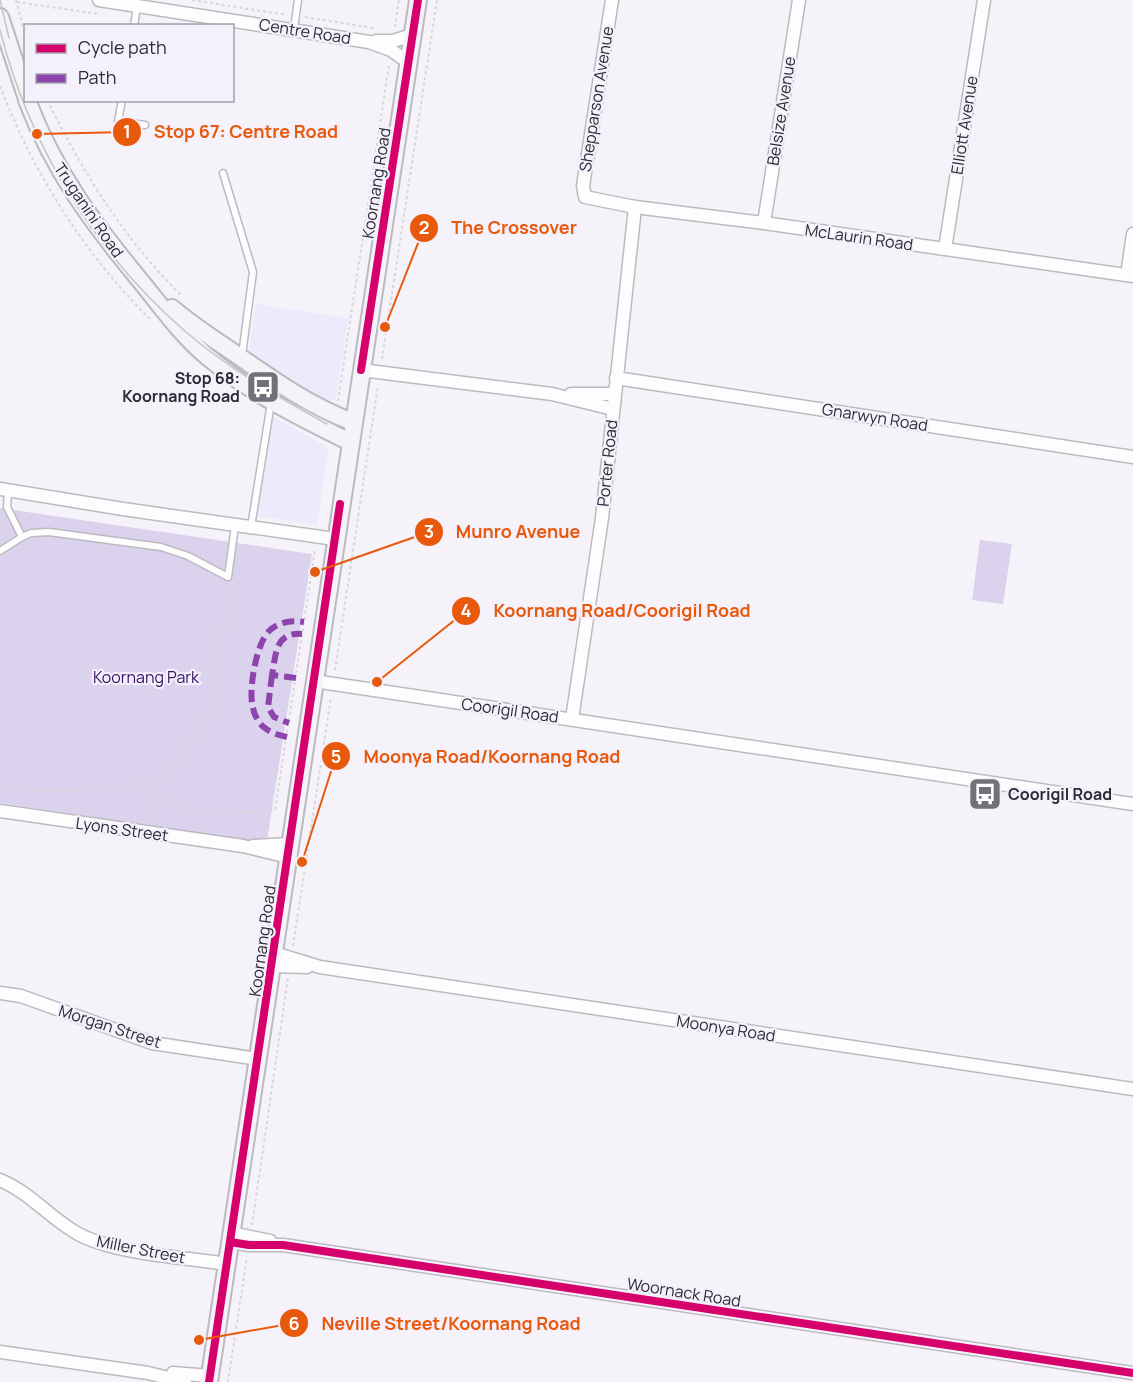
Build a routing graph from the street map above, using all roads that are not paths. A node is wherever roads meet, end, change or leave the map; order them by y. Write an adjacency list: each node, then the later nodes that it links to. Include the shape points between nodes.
1 (99, 0): 7 (street, Centre Road)
2 (298, 0): 10 (lane)
3 (418, 0): 11 (street, Koornang Road)
4 (612, 0): 19 (street, Shepparson Avenue, via 583,186)
5 (799, 0): 21 (street, Belsize Avenue)
6 (984, 0): 23 (street, Elliott Avenue)
7 (137, 6): 9 (lane); 10 (street, Centre Road)
8 (0, 17): 14 (street)
9 (134, 24)
10 (294, 29): 12 (street, Centre Road)
11 (412, 35): 12 (street); 13 (street, Koornang Road)
12 (392, 45): 13 (street, Centre Road)
13 (408, 62): 27 (street, Koornang Road)
14 (24, 90)
15 (28, 102): 25 (street, Truganini Road, via 76,197)
16 (122, 102): 17 (lane, via 118,121)
17 (146, 125)
18 (223, 173): 26 (lane, via 253,272)
19 (585, 197): 20 (street, McLaurin Road)
20 (635, 207): 21 (street, McLaurin Road); 28 (street, Porter Road)
21 (764, 223): 23 (street, McLaurin Road)
22 (1133, 234): 24 (street)
23 (945, 249): 24 (street, McLaurin Road)
24 (1130, 276)
25 (141, 282): 26 (street, Truganini Road, via 192,325); 31 (street, Truganini Road, via 183,334 210,359)
26 (241, 358): 33 (street, Truganini Road, via 310,402)
27 (361, 370): 29 (street); 33 (street, Koornang Road)
28 (616, 378): 30 (street, Porter Road); 35 (street, Gnarwyn Road)
29 (552, 394): 30 (street); 32 (street)
30 (614, 394): 32 (street, Porter Road)
31 (272, 400): 34 (street, Truganini Road); 38 (lane)
32 (613, 409): 43 (street, Porter Road, via 602,518)
33 (353, 422): 34 (street, Koornang Road)
34 (350, 442): 40 (street, Koornang Road)
35 (1133, 457)
36 (4, 489): 37 (street); 39 (lane, via 7,507)
37 (235, 525): 38 (street); 39 (lane, via 228,577 161,547 49,532)
38 (251, 527): 40 (street)
39 (22, 537): 41 (lane)
40 (335, 539): 42 (street, Koornang Road)
41 (0, 550)
42 (314, 681): 43 (street, Coorigil Road); 46 (street, Koornang Road)
43 (572, 719): 44 (street, Coorigil Road)
44 (1133, 804)
45 (0, 811): 46 (street, Lyons Street)
46 (289, 851): 47 (street, Koornang Road)
47 (273, 959): 49 (street, Koornang Road); 50 (street, Moonya Road)
48 (0, 993): 49 (street, Morgan Street, via 21,996 152,1043)
49 (258, 1059): 52 (street, Koornang Road)
50 (1133, 1089)
51 (0, 1180): 53 (street, Miller Street, via 92,1240)
52 (231, 1238): 53 (street, Koornang Road); 56 (street, Woornack Road, via 266,1239 283,1245)
53 (227, 1264): 57 (street, Koornang Road)
54 (0, 1352): 55 (street)
55 (148, 1373): 57 (street, via 184,1373); 58 (street)
56 (1133, 1373)
57 (210, 1379)
58 (185, 1382)

